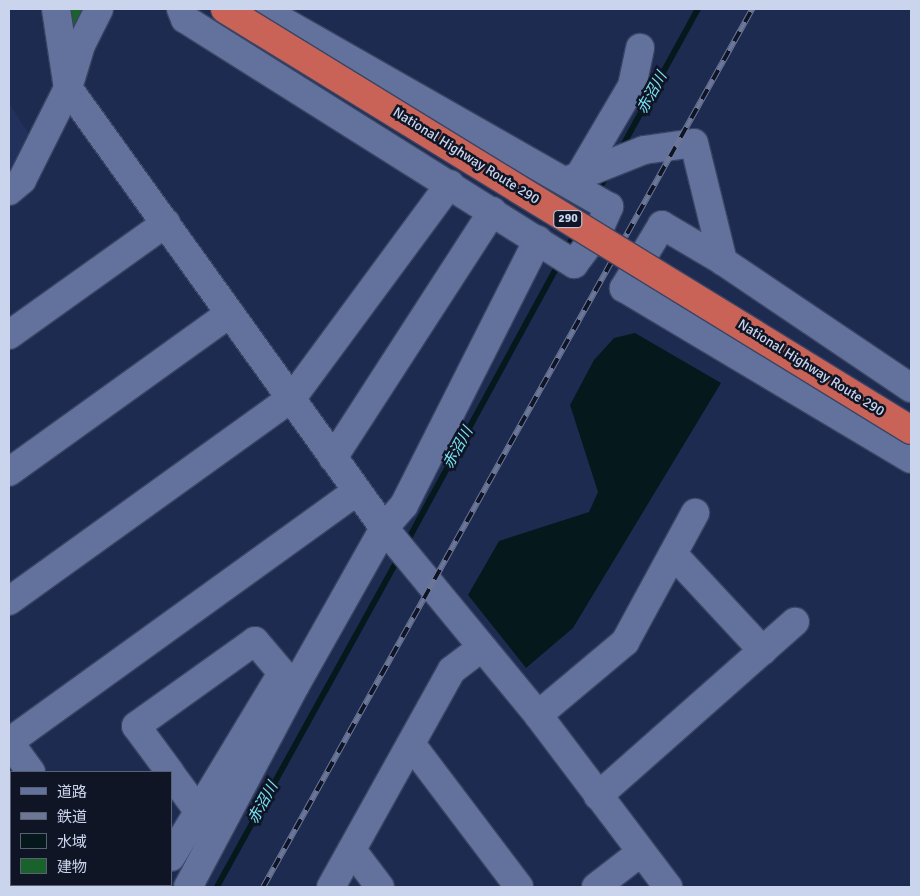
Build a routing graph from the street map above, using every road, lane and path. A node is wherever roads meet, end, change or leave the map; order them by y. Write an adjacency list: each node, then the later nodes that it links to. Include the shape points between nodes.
1 (56, 9): 7 (street)
2 (99, 9): 7 (street, via 81,45)
3 (181, 9): 9 (street, via 185,19)
4 (225, 9): 19 (highway, National Highway Route 290 / 290, bridge)
5 (262, 9): 8 (street)
6 (640, 48): 8 (street, via 632,86)
7 (68, 88): 10 (street, via 22,180); 12 (street)
8 (573, 179): 13 (street, via 609,207 597,234 574,264); 14 (street, via 644,150 694,143)
9 (450, 184): 11 (street); 18 (street)
10 (9, 192)
11 (493, 211): 13 (street); 20 (street)
12 (166, 222): 15 (street); 16 (street)
13 (538, 240): 25 (street, via 404,505)
14 (723, 261): 17 (street); 21 (street, via 662,225 624,288)
15 (230, 313): 18 (street); 22 (street)
16 (9, 335)
17 (911, 388)
18 (292, 398): 20 (street); 27 (street)
19 (911, 430)
20 (334, 458): 23 (street)
21 (911, 459)
22 (9, 472)
23 (356, 491): 25 (street); 34 (street, via 9,742)
24 (695, 512): 26 (street)
25 (384, 528): 29 (street); 31 (street)
26 (673, 554): 30 (street); 32 (street, via 625,642)
27 (9, 602)
28 (795, 622): 30 (street)
29 (480, 649): 32 (street); 33 (street, via 452,670)
30 (763, 650): 37 (street)
31 (288, 679): 35 (street, via 255,641 136,726); 38 (street); 42 (street)
32 (538, 715): 37 (street)
33 (411, 744): 39 (street); 45 (street)
34 (30, 771)
35 (169, 771)
36 (172, 776): 38 (street)
37 (598, 796): 40 (street)
38 (199, 812): 41 (street)
39 (352, 850): 43 (street); 44 (street)
40 (640, 853): 46 (street); 47 (street)
41 (172, 855)
42 (188, 887)
43 (331, 887)
44 (380, 887)
45 (519, 887)
46 (596, 887)
47 (668, 887)

